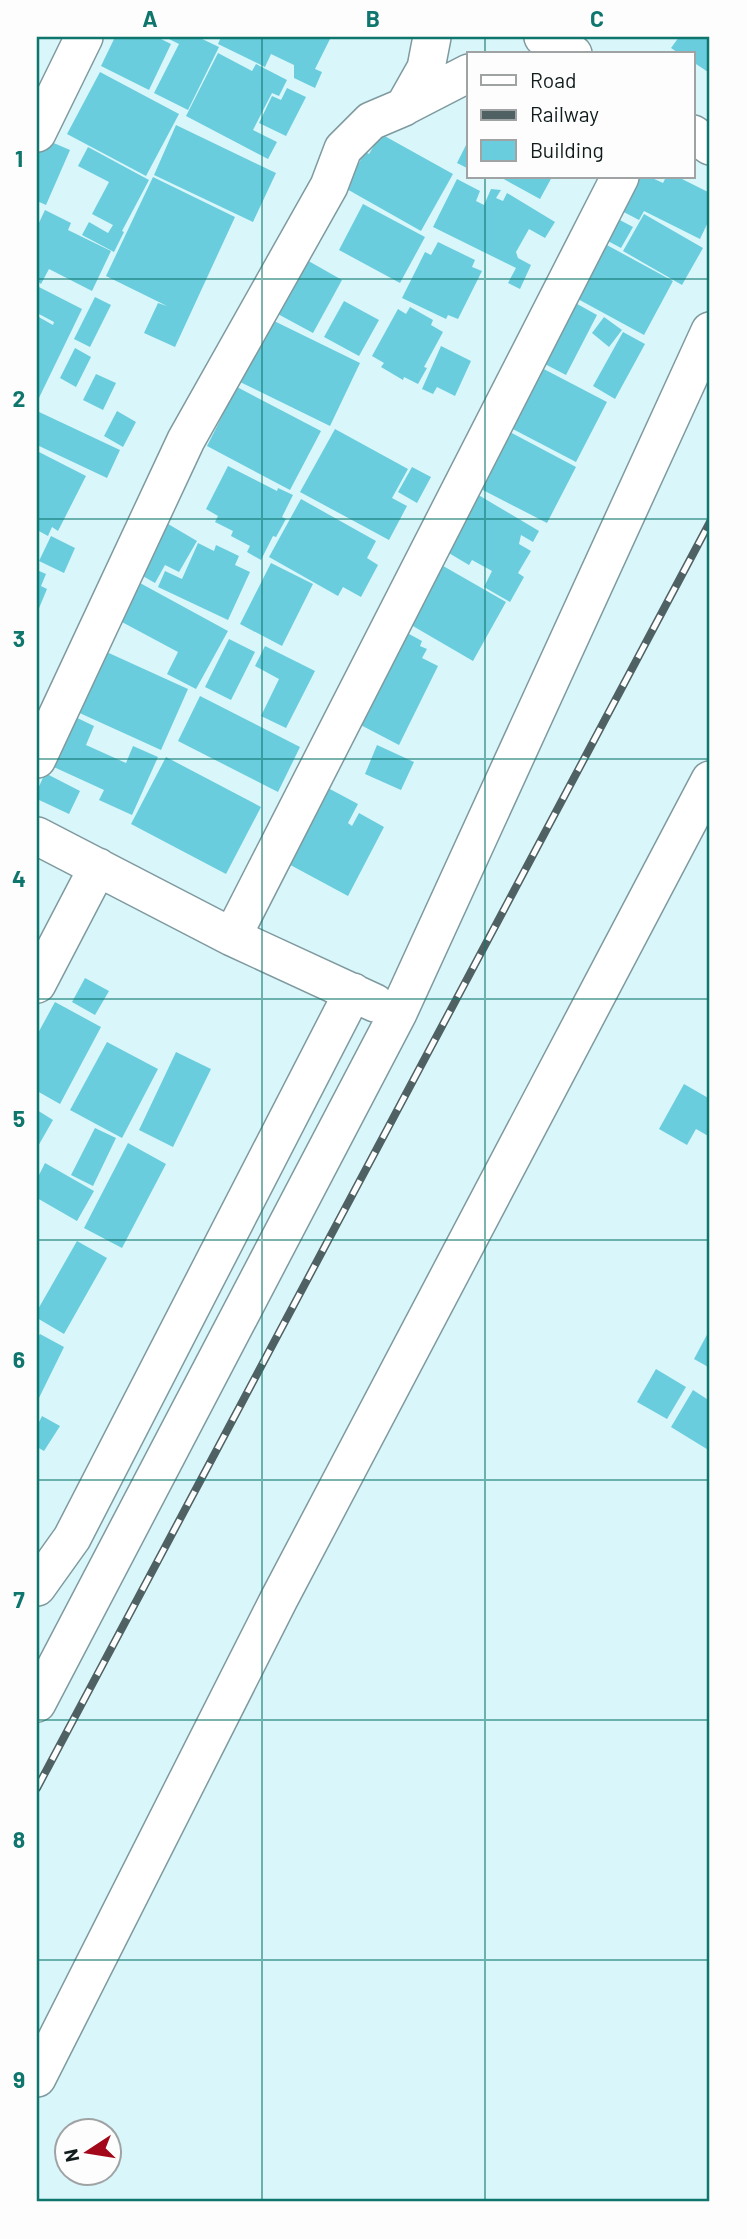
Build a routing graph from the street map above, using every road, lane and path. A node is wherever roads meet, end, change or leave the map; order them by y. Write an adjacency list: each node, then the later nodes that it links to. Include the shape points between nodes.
1 (84, 37): 8 (street)
2 (433, 37): 5 (street); 7 (street, via 426,68)
3 (543, 37): 4 (street)
4 (569, 52)
5 (467, 55)
6 (467, 74): 7 (street)
7 (404, 107): 13 (street, via 371,121 343,149 329,186 186,440)
8 (37, 133)
9 (694, 135): 10 (street)
10 (710, 146)
11 (619, 178): 17 (street)
12 (710, 331): 20 (street)
13 (37, 759)
14 (710, 780): 23 (street, via 279,1598)
15 (37, 836): 16 (street)
16 (98, 867): 17 (street); 18 (street)
17 (232, 937): 19 (street)
18 (37, 984)
19 (353, 992): 20 (street); 21 (street, via 72,1538)
20 (398, 1013): 22 (street)
21 (37, 1587)
22 (37, 1703)
23 (37, 2078)

